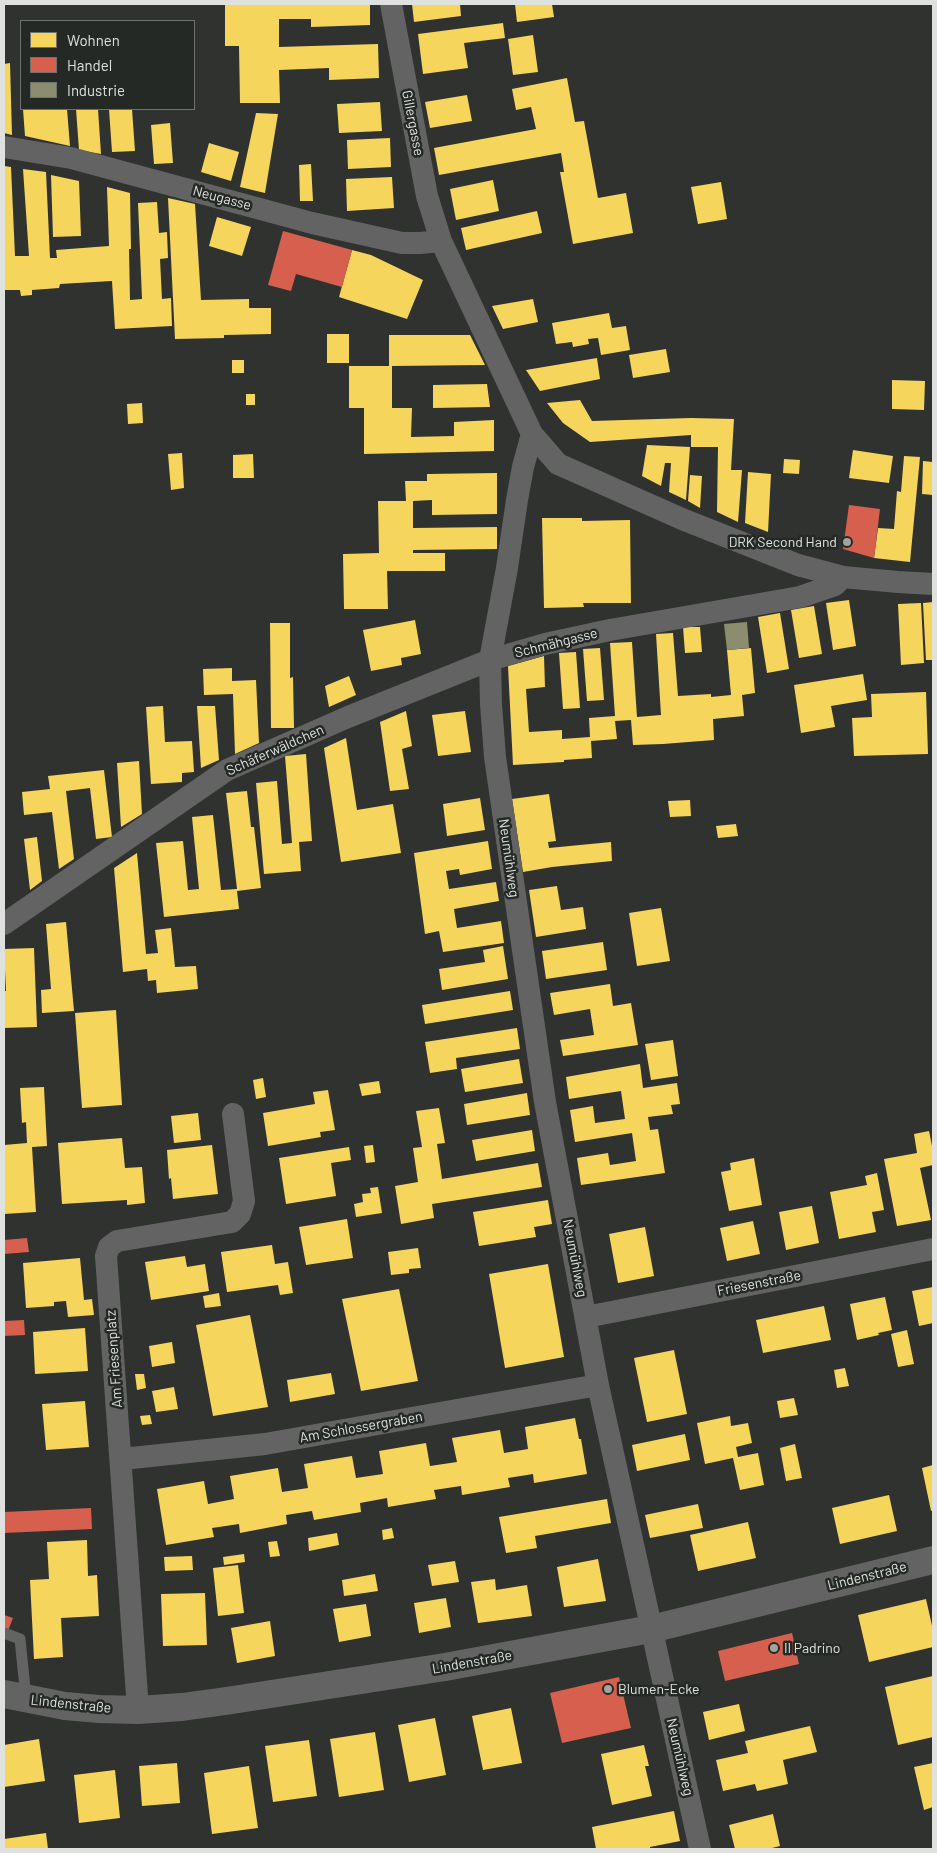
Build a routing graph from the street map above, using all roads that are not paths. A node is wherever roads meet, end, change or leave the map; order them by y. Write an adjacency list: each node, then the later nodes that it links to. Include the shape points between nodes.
1 (391, 4): 3 (street, Gillergasse, via 427,196)
2 (4, 147): 3 (street, Neugasse, via 71,158 312,223 402,243)
3 (441, 241): 4 (street)
4 (532, 434): 5 (street, via 558,464 682,519 798,565); 7 (street, Schmähgasse, via 521,475)
5 (843, 577): 6 (street); 7 (street, Schmähgasse, via 835,585 800,598 610,630)
6 (933, 584)
7 (490, 660): 8 (street, Schäferwäldchen, via 227,770); 11 (street, Neumühlweg, via 496,757 515,899 545,1102)
8 (4, 924)
9 (233, 1114): 13 (street, Am Friesenplatz, via 244,1201 240,1214 232,1222 117,1241 109,1247 106,1256)
10 (933, 1249): 11 (street, Friesenstraße)
11 (586, 1318): 12 (street, Neumühlweg)
12 (598, 1385): 13 (street, Am Schlossergraben, via 265,1444); 15 (street, Neumühlweg)
13 (122, 1459): 18 (street, Am Friesenplatz)
14 (933, 1560): 15 (main road, Lindenstraße)
15 (651, 1629): 18 (main road, Lindenstraße, via 226,1702); 19 (street, Neumühlweg)
16 (4, 1632): 17 (lane, via 20,1639)
17 (15, 1697): 18 (main road, Lindenstraße, via 64,1706)
18 (138, 1710)
19 (700, 1849)

